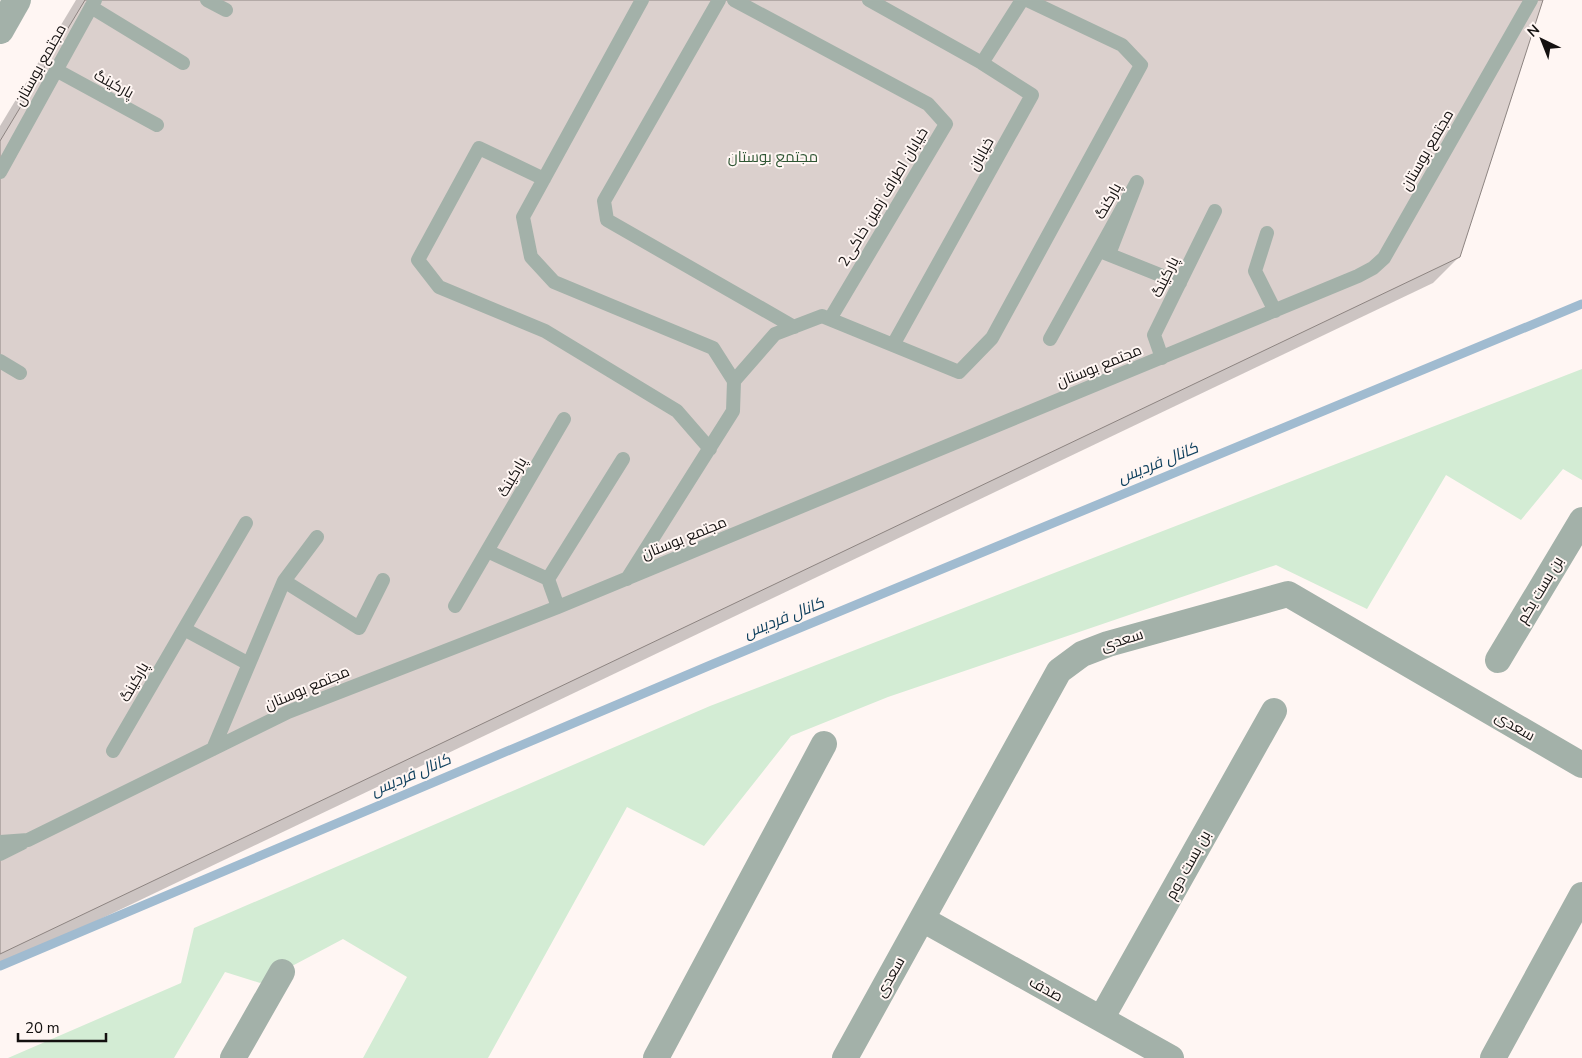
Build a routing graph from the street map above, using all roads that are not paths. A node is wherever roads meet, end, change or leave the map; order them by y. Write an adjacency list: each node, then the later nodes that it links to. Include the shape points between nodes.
1 (17, 0): 12 (street)
2 (207, 0): 11 (lane)
3 (642, 0): 18 (lane)
4 (720, 0): 24 (lane, via 604,201 607,220)
5 (734, 0): 23 (lane, خیابان اطراف زمین خاکی2, via 928,104 946,124)
6 (869, 0): 14 (lane)
7 (1022, 0): 14 (lane)
8 (1027, 0): 26 (lane, via 1122,45 1141,65 992,338 959,372)
9 (1531, 0): 22 (lane, مجتمع بوستان, via 1384,258 1358,276)
10 (93, 3): 13 (lane); 15 (lane, مجتمع بوستان)
11 (226, 10)
12 (0, 30)
13 (183, 63)
14 (982, 63): 26 (lane, خیابان, via 1032,95)
15 (56, 70): 16 (lane, پارکینگ); 17 (lane, مجتمع بوستان)
16 (157, 125)
17 (0, 172)
18 (544, 179): 30 (lane, via 523,217 531,257 554,282 713,348); 32 (lane, via 479,148 418,260 439,287 553,336 677,411)
19 (1215, 211): 21 (lane, پارکینگ)
20 (1267, 234): 22 (lane, via 1255,271)
21 (1180, 283): 25 (lane, via 1104,252); 27 (lane, پارکینگ, via 1154,335)
22 (1275, 311): 27 (lane, مجتمع بوستان)
23 (830, 319): 24 (lane, via 822,316); 26 (lane)
24 (794, 326): 30 (lane, via 775,334)
25 (1050, 339)
26 (893, 345)
27 (1162, 358): 39 (lane, مجتمع بوستان)
28 (0, 361): 29 (lane)
29 (20, 373)
30 (734, 381): 32 (lane, via 733,411)
31 (564, 419): 37 (lane, پارکینگ)
32 (710, 449): 39 (lane)
33 (623, 460): 38 (lane)
34 (1582, 520): 45 (street, بن بست یکم)
35 (246, 523): 44 (lane, پارکینگ)
36 (317, 536): 41 (lane)
37 (487, 551): 38 (lane); 42 (lane, پارکینگ)
38 (548, 579): 43 (lane)
39 (627, 579): 43 (lane, مجتمع بوستان)
40 (383, 580): 41 (lane, via 358,628)
41 (284, 581): 46 (lane)
42 (455, 606)
43 (558, 608): 49 (lane, مجتمع بوستان, via 288,712)
44 (184, 629): 46 (lane); 50 (lane, پارکینگ)
45 (1498, 660)
46 (249, 664): 49 (lane)
47 (1274, 712): 58 (street, بن بست دوم)
48 (824, 744): 60 (street)
49 (213, 749): 52 (lane, مجتمع بوستان)
50 (113, 751)
51 (1582, 765): 56 (street, سعدی, via 1288,594 1108,644 1082,654 1059,671)
52 (28, 840): 53 (lane, مجتمع بوستان); 54 (lane, مجتمع بوستان)
53 (0, 842)
54 (0, 854)
55 (1582, 895): 63 (street)
56 (922, 919): 58 (street, صدف); 61 (street, سعدی)
57 (282, 972): 59 (street)
58 (1101, 1019): 62 (street, صدف)
59 (233, 1058)
60 (656, 1058)
61 (845, 1058)
62 (1171, 1058)
63 (1493, 1058)

